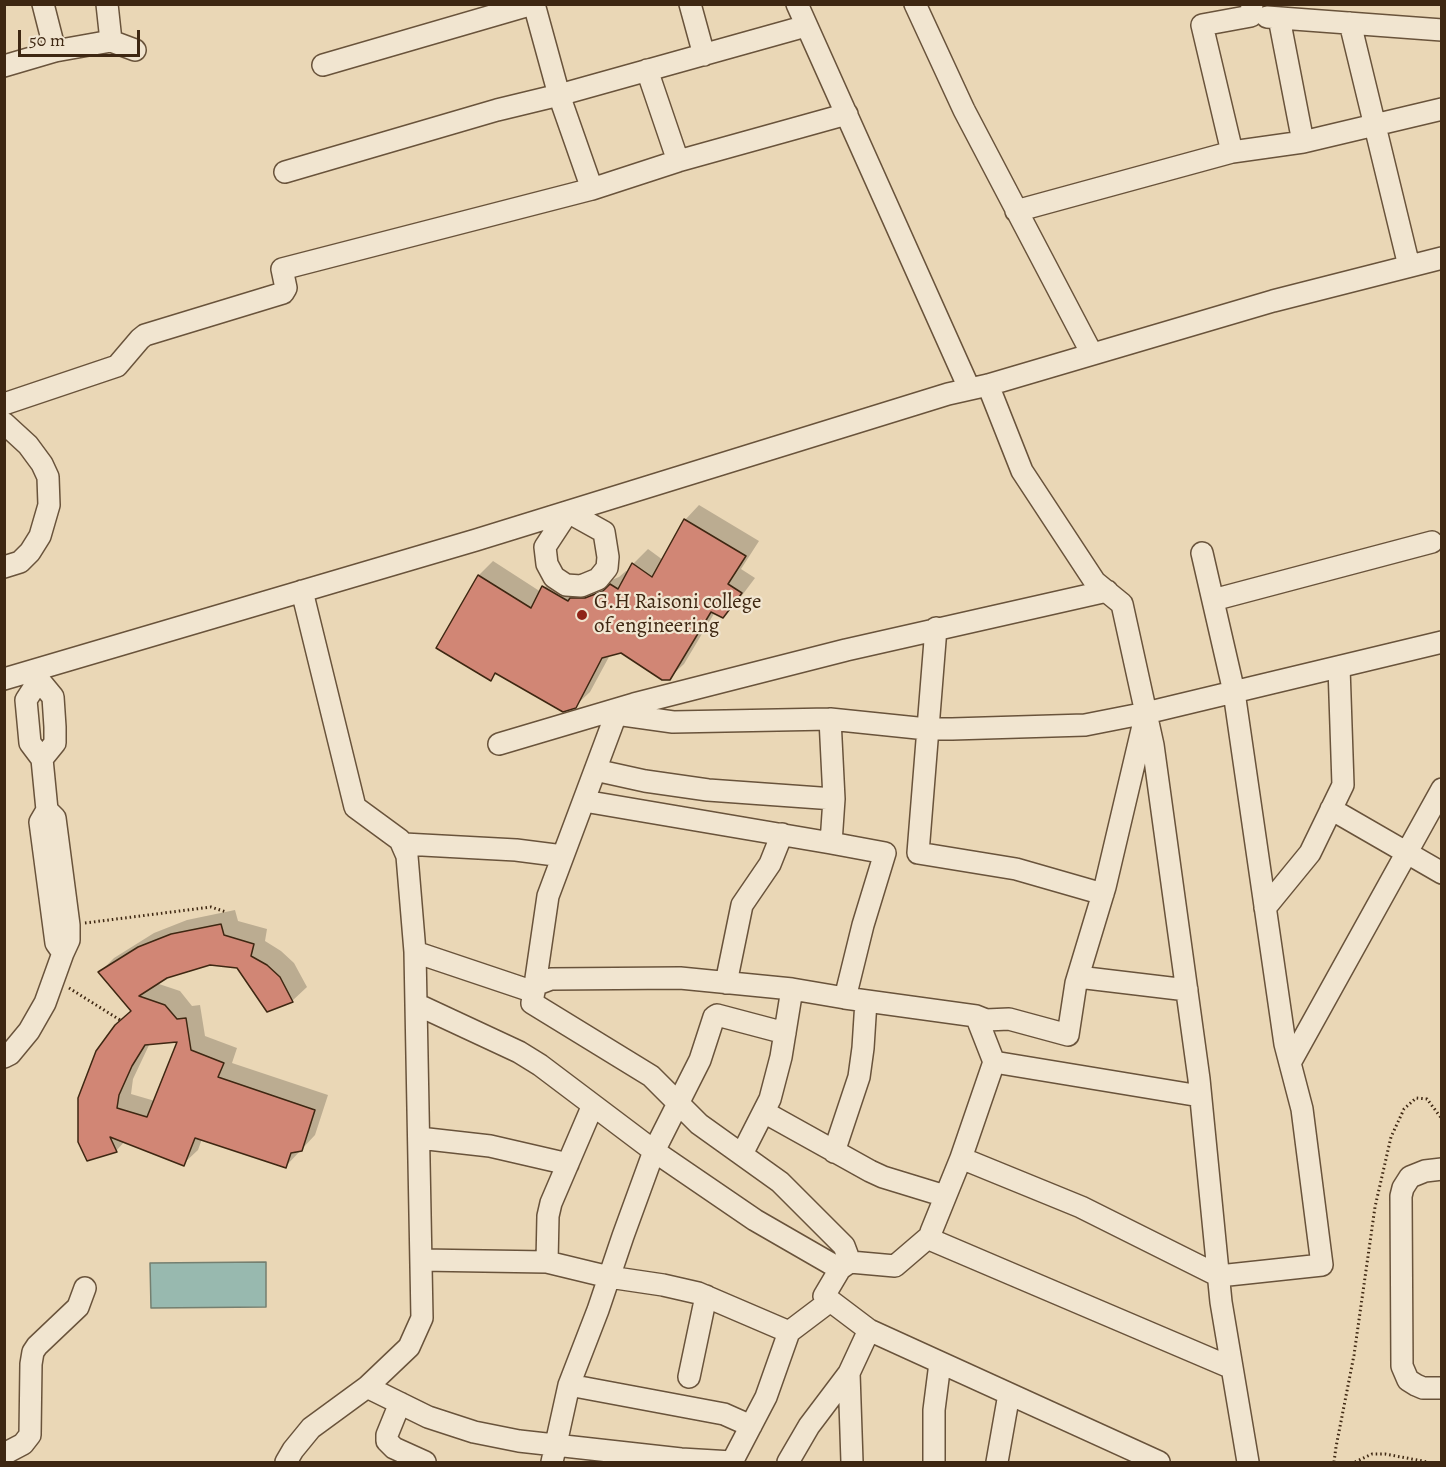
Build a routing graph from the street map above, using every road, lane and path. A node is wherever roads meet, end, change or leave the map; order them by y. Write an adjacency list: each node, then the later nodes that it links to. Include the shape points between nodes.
1 (43, 4): 14 (street)
2 (107, 4): 12 (street)
3 (534, 4): 16 (street); 19 (street)
4 (690, 4): 15 (street)
5 (797, 4): 10 (street)
6 (915, 4): 28 (street)
7 (1252, 10): 8 (street); 24 (street, via 1202,25)
8 (1279, 18): 9 (street); 23 (street)
9 (1350, 23): 11 (street); 22 (street)
10 (806, 26): 15 (street); 21 (street)
11 (1442, 30)
12 (111, 41): 13 (street); 14 (street)
13 (135, 50)
14 (55, 51): 17 (street)
15 (704, 55): 18 (street)
16 (323, 65)
17 (4, 66)
18 (647, 70): 19 (street); 25 (street)
19 (559, 95): 26 (street); 27 (street)
20 (1442, 109): 22 (street)
21 (847, 114): 25 (street); 32 (street)
22 (1374, 125): 23 (street); 30 (street)
23 (1303, 142): 24 (street)
24 (1232, 152): 28 (street)
25 (678, 161): 27 (street)
26 (285, 172)
27 (592, 189): 33 (street, via 282,268 286,288 283,293 145,335 117,366)
28 (1016, 212): 31 (street)
29 (1442, 258): 30 (street)
30 (1409, 266): 31 (street)
31 (1092, 354): 32 (street)
32 (978, 387): 38 (street); 39 (street, via 1022,471 1095,582)
33 (4, 404)
34 (4, 423): 37 (street, via 38,456 48,477 49,490 46,518 30,552 20,562)
35 (1432, 542): 40 (street)
36 (1202, 553): 40 (street)
37 (4, 567)
38 (302, 591): 44 (street); 60 (street, via 355,807)
39 (1107, 591): 41 (street); 48 (street, via 1122,604)
40 (1213, 600): 46 (street)
41 (936, 628): 47 (street); 50 (street)
42 (1442, 642): 43 (street)
43 (1339, 667): 46 (street); 56 (street, via 1342,785)
44 (38, 674): 45 (street); 57 (street, via 26,700 30,744 42,759)
45 (4, 679)
46 (1234, 692): 48 (street); 67 (street)
47 (617, 711): 49 (street, via 673,722); 51 (street); 52 (street)
48 (1146, 713): 50 (street, via 1085,725); 66 (street); 77 (street)
49 (830, 718): 50 (street); 54 (street)
50 (927, 729): 62 (street)
51 (499, 744)
52 (595, 770): 54 (street, via 708,790); 55 (street)
53 (1442, 789): 63 (street)
54 (834, 799): 59 (street)
55 (584, 801): 58 (street); 64 (street)
56 (1331, 809): 63 (street); 67 (street, via 1310,853)
57 (47, 810): 69 (street, via 55,818); 70 (street, via 40,822 56,943)
58 (782, 834): 59 (street); 74 (street, via 770,864 742,905)
59 (831, 843): 61 (street)
60 (404, 844): 64 (street); 71 (street)
61 (885, 853): 62 (street); 78 (street)
62 (918, 853): 66 (street, via 1016,869)
63 (1406, 854): 65 (street); 86 (street)
64 (563, 856): 75 (street, via 548,896)
65 (1442, 873)
66 (1103, 894): 72 (street)
67 (1265, 908): 86 (street)
68 (226, 912): 69 (path, via 211,907)
69 (69, 925): 70 (street, via 69,940)
70 (63, 952): 73 (street)
71 (415, 952): 75 (street); 80 (street)
72 (1078, 976): 77 (street); 81 (street, via 1068,1035 1009,1019 986,1020)
73 (55, 979): 82 (path); 84 (street, via 29,1031)
74 (726, 983): 75 (street, via 680,978 550,979); 76 (street)
75 (535, 989): 88 (street, via 532,1003 651,1076)
76 (792, 989): 78 (street); 83 (street)
77 (1187, 990): 87 (street)
78 (844, 998): 79 (street)
79 (866, 1001): 81 (street); 94 (street, via 859,1077)
80 (416, 1004): 89 (street, via 519,1052); 92 (street)
81 (976, 1016): 85 (street)
82 (120, 1020)
83 (785, 1033): 88 (street, via 715,1015 700,1060); 90 (street, via 775,1083)
84 (4, 1057)
85 (994, 1062): 87 (street); 96 (street)
86 (1290, 1063): 104 (street, via 1302,1109 1322,1265)
87 (1200, 1096): 104 (street)
88 (678, 1103): 93 (street); 95 (street, via 699,1124)
89 (593, 1105): 93 (street); 97 (street)
90 (764, 1112): 94 (street); 95 (street)
91 (1442, 1119): 131 (path, via 1427,1099 1416,1098 1404,1108 1391,1137 1374,1208 1358,1334)
92 (419, 1138): 97 (street, via 479,1144); 101 (street)
93 (654, 1151): 103 (street, via 755,1220); 105 (street)
94 (834, 1152): 99 (street, via 884,1177)
95 (742, 1154): 103 (street, via 780,1182 838,1239 844,1246)
96 (961, 1158): 99 (street); 104 (street, via 1082,1207)
97 (568, 1164): 102 (street, via 549,1209)
98 (1442, 1169): 117 (street, via 1410,1177 1401,1196 1402,1366 1408,1380 1416,1385)
99 (945, 1196): 100 (street)
100 (930, 1236): 103 (street, via 895,1266); 112 (street)
101 (422, 1260): 102 (street); 116 (street, via 422,1318 409,1347)
102 (548, 1262): 105 (street)
103 (845, 1266): 108 (street, via 824,1296)
104 (1219, 1276): 112 (street)
105 (609, 1277): 107 (street); 115 (street)
106 (85, 1288): 121 (street, via 78,1307 33,1352 30,1435 24,1444)
107 (706, 1296): 110 (street); 114 (street)
108 (830, 1301): 109 (street); 110 (street)
109 (869, 1330): 111 (street); 113 (street)
110 (789, 1332): 120 (street, via 766,1397)
111 (940, 1363): 118 (street); 127 (street, via 934,1410)
112 (1232, 1368): 130 (street)
113 (849, 1373): 125 (street, via 809,1426); 126 (street)
114 (689, 1377)
115 (569, 1386): 120 (street, via 724,1414); 122 (street)
116 (367, 1387): 119 (street); 123 (street, via 311,1428)
117 (1442, 1388)
118 (1009, 1394): 128 (street); 129 (street)
119 (400, 1403): 122 (street, via 428,1417); 124 (street, via 387,1441)
120 (751, 1426): 122 (street, via 732,1462)
121 (4, 1454)
122 (554, 1454)
123 (286, 1462)
124 (425, 1462)
125 (789, 1462)
126 (852, 1462)
127 (934, 1462)
128 (997, 1462)
129 (1159, 1462)
130 (1248, 1462)
131 (1334, 1462)
132 (1355, 1462): 133 (path, via 1372,1454)
133 (1428, 1462)

